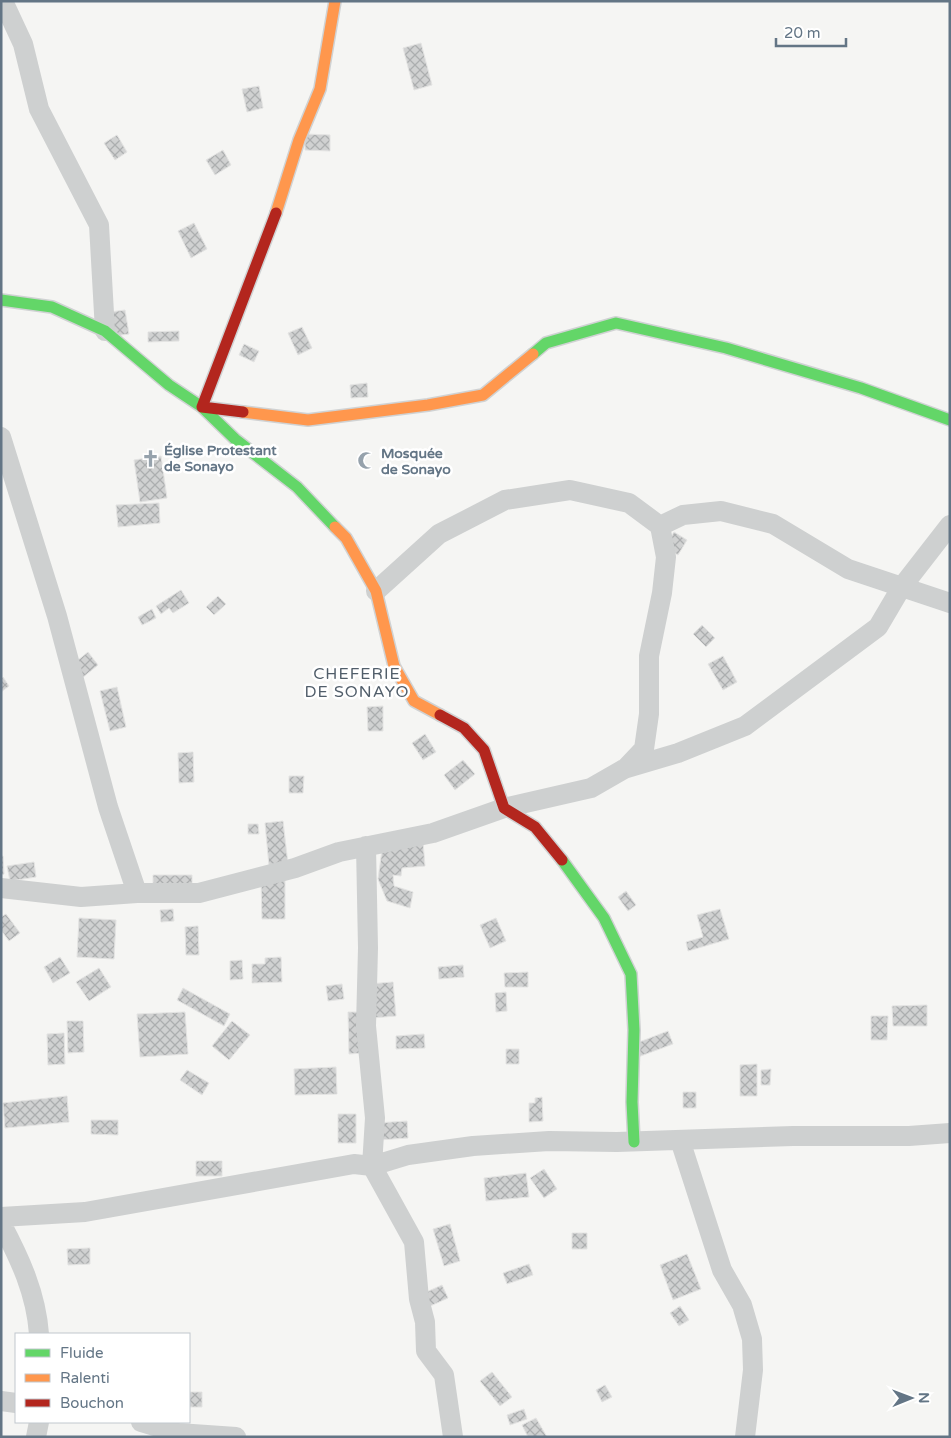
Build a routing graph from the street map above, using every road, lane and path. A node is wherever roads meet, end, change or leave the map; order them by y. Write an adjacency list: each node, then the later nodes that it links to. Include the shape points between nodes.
1 (3, 1): 4 (street, via 23,44 39,108 98,225)
2 (335, 1): 5 (street, via 320,89)
3 (1, 300): 4 (street, via 52,307)
4 (105, 331): 5 (street, via 169,385)
5 (202, 407): 6 (street, via 308,420 483,395 546,343 616,323 726,348 861,388); 11 (street, via 235,439 297,488 346,538)
6 (950, 420)
7 (1, 437): 17 (street, via 57,616 108,806)
8 (950, 525): 10 (street)
9 (660, 526): 10 (street, via 684,515 721,511 773,524 848,569); 11 (street, via 629,502 570,490 505,500 439,534); 13 (street, via 666,557 649,656 649,714 644,749)
10 (901, 588): 12 (street); 13 (street, via 878,626 745,726)
11 (376, 591): 14 (street, via 394,666 414,701 464,728 484,750)
12 (950, 603)
13 (624, 769): 14 (street, via 591,788)
14 (504, 808): 15 (street, via 432,833); 20 (street, via 535,826 575,874 604,918 631,974)
15 (366, 846): 17 (street, via 199,894); 21 (street, via 366,1026 375,1118)
16 (1, 888): 17 (street, via 81,897)
17 (137, 893)
18 (950, 1133): 19 (street)
19 (680, 1140): 20 (street); 32 (street, via 722,1270 742,1305 752,1339 752,1370)
20 (634, 1142): 21 (street, via 549,1141 473,1146 408,1155)
21 (372, 1166): 22 (street, via 354,1164 85,1212); 31 (street, via 414,1242 426,1351 444,1375)
22 (1, 1217)
23 (1, 1223): 24 (street, via 23,1266 37,1311)
24 (39, 1333)
25 (1, 1401): 26 (street)
26 (15, 1403)
27 (39, 1423): 29 (street)
28 (144, 1423): 30 (street, via 178,1433)
29 (36, 1437)
30 (236, 1437)
31 (453, 1437)
32 (744, 1437)

